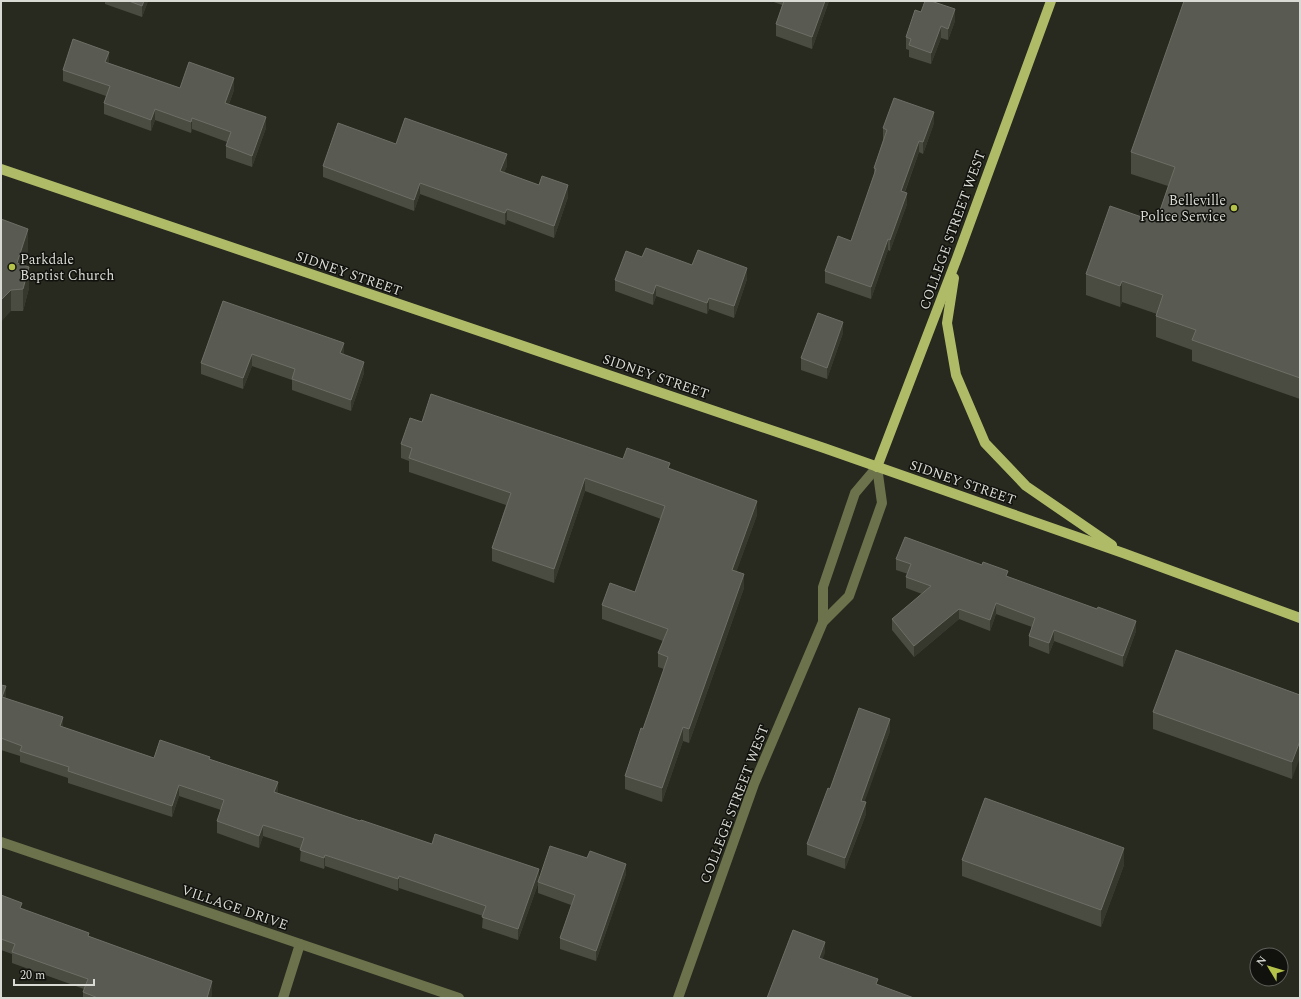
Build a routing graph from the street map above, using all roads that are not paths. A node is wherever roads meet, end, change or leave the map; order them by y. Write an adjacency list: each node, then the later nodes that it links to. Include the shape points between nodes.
1 (1051, 1): 3 (main road, COLLEGE STREET WEST)
2 (1, 169): 4 (main road, SIDNEY STREET)
3 (957, 258): 4 (main road, COLLEGE STREET WEST); 5 (main road, via 947,323 956,375 985,443 1026,486)
4 (877, 467): 5 (main road, SIDNEY STREET); 7 (street, COLLEGE STREET WEST, via 855,493 823,587); 7 (street, COLLEGE STREET WEST, via 882,503 849,596)
5 (1123, 553): 6 (main road, SIDNEY STREET)
6 (1300, 618)
7 (823, 622): 12 (street, COLLEGE STREET WEST, via 754,784)
8 (1, 842): 9 (street, VILLAGE DRIVE)
9 (300, 944): 10 (street); 11 (street, VILLAGE DRIVE)
10 (283, 998)
11 (459, 998)
12 (678, 998)

